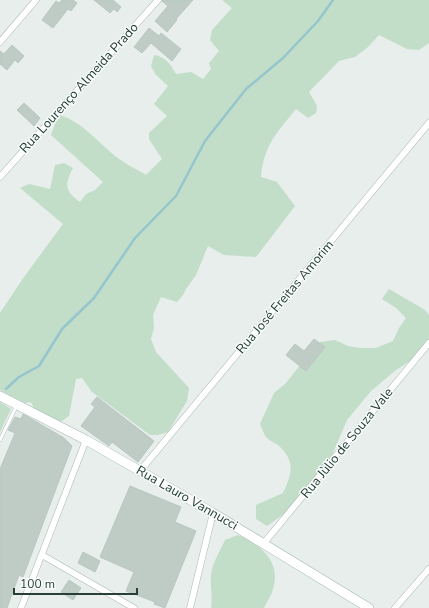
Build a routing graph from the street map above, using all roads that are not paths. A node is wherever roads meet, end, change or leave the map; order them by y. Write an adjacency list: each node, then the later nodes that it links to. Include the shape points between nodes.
1 (36, 0): 3 (street)
2 (158, 0): 5 (street, Rua Lourenço Almeida Prado)
3 (0, 42)
4 (429, 124): 11 (street, Rua José Freitas Amorim)
5 (0, 177)
6 (429, 342): 13 (street, Rua Jùlio de Souza Vale)
7 (0, 396): 8 (street, Rua Lauro Vannucci)
8 (17, 405): 9 (lane); 10 (street, Rua Lauro Vannucci)
9 (0, 440)
10 (86, 440): 11 (street, Rua Lauro Vannucci); 14 (street)
11 (140, 471): 12 (street, Rua Lauro Vannucci)
12 (213, 513): 13 (street, Rua Lauro Vannucci); 18 (street)
13 (264, 543): 19 (street, Rua Lauro Vannucci)
14 (42, 555): 16 (street); 17 (street)
15 (429, 569): 20 (street)
16 (21, 608)
17 (134, 608)
18 (190, 608)
19 (369, 608)
20 (395, 608)

